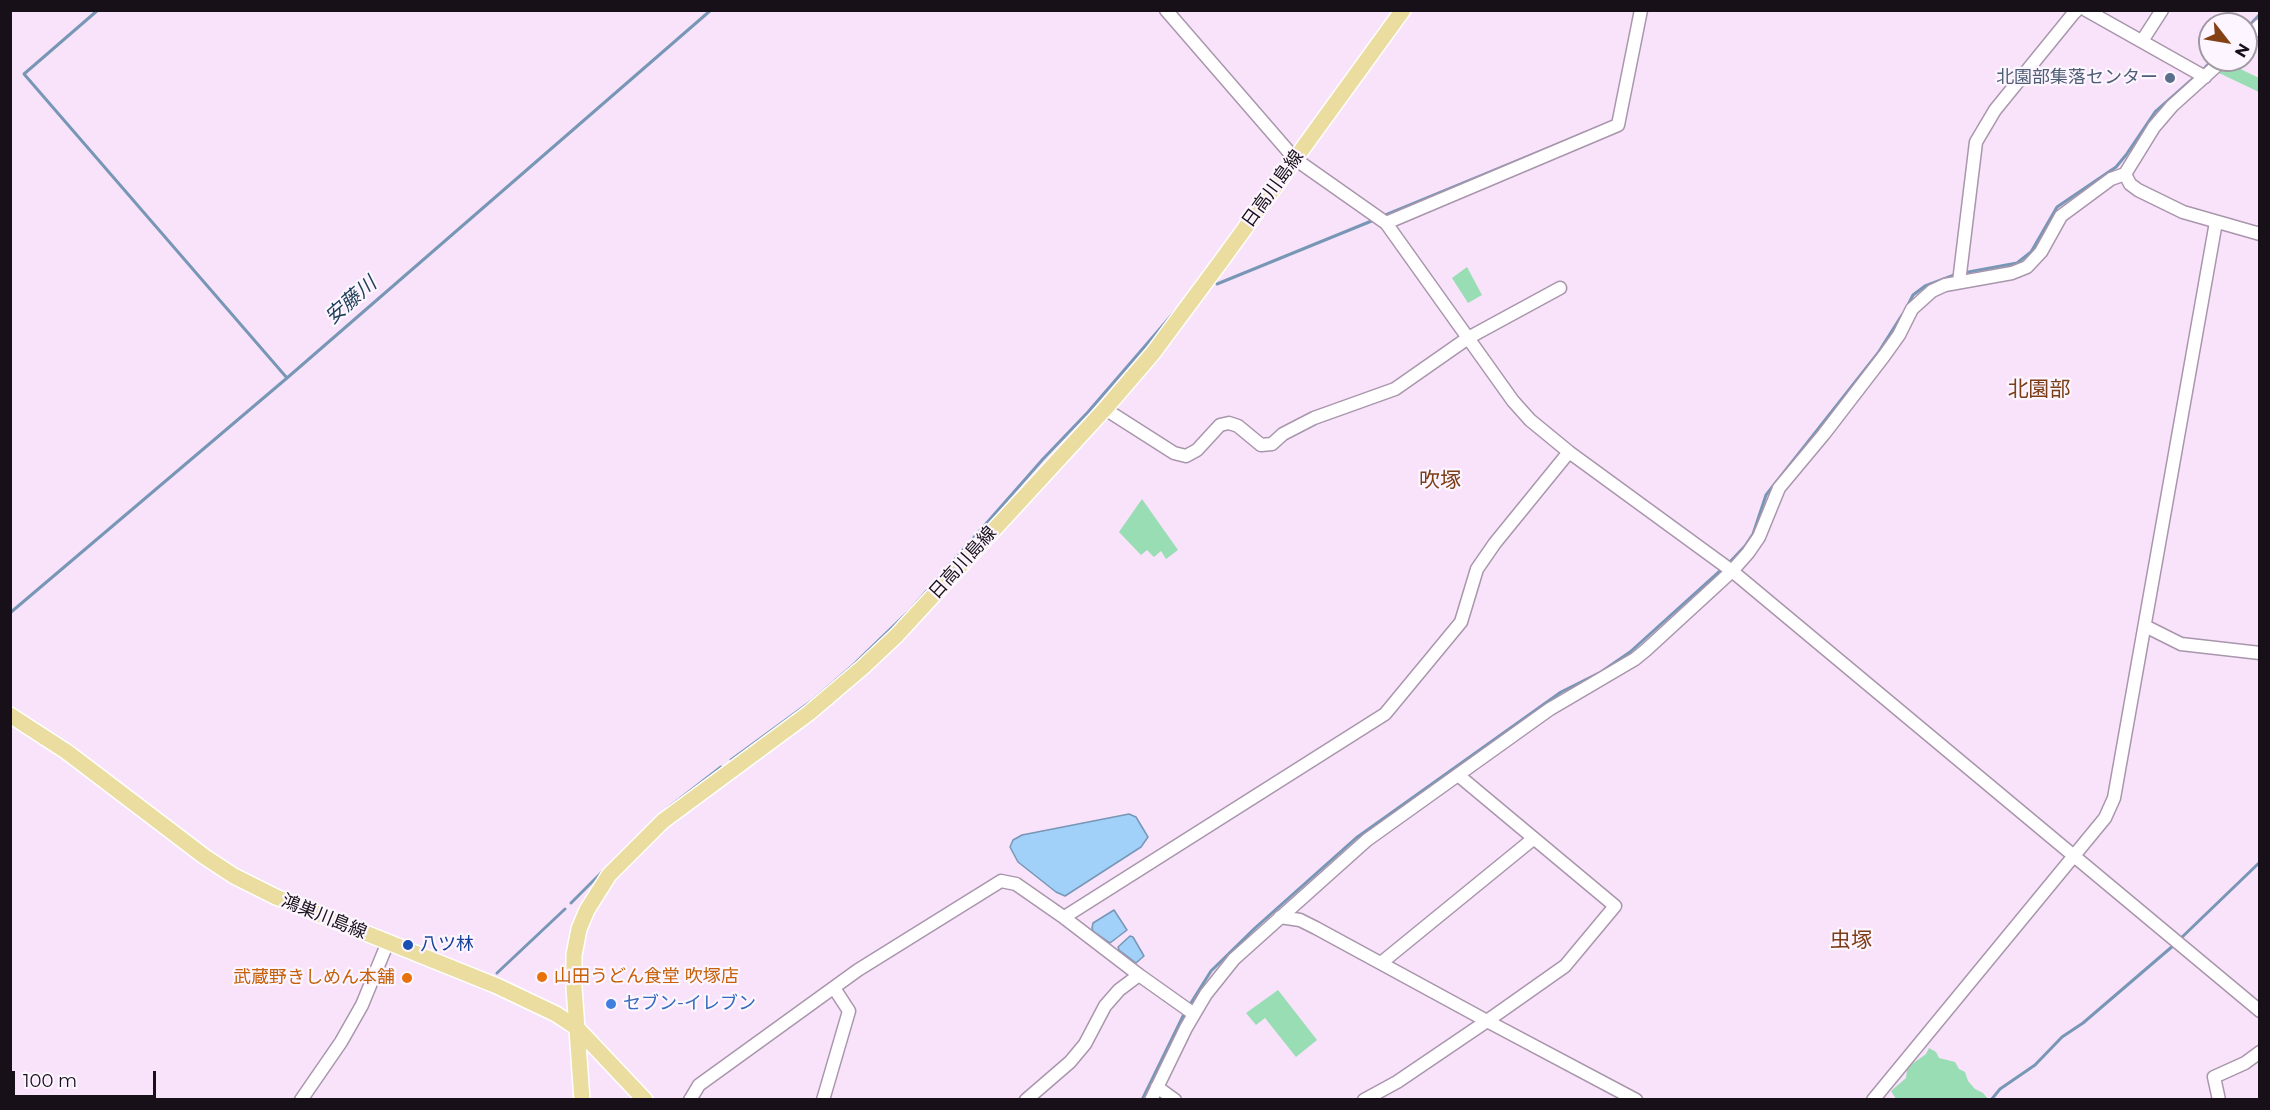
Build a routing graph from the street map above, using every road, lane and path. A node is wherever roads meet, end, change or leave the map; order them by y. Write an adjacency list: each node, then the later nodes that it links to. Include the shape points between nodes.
1 (1166, 10): 10 (street)
2 (1402, 10): 10 (main road, 日高川島線)
3 (1641, 10): 13 (street, via 1618,125)
4 (2078, 10): 15 (street, via 1995,110 1976,142)
5 (2162, 10): 7 (street)
6 (2092, 12): 7 (street)
7 (2142, 41): 9 (street)
8 (2210, 72): 9 (street)
9 (2205, 76): 11 (street, via 2154,128)
10 (1295, 159): 13 (street); 18 (main road, 日高川島線, via 1160,343)
11 (2125, 174): 12 (street, via 2138,190); 15 (street, via 2111,179 2061,216 2042,252 2027,267)
12 (2216, 222): 14 (street); 21 (street)
13 (1386, 223): 17 (street)
14 (2259, 234)
15 (1959, 282): 20 (street, via 1932,291 1912,309 1884,356 1779,488 1759,537)
16 (1560, 288): 17 (street)
17 (1468, 338): 18 (street, via 1395,389 1314,418 1272,444 1261,445 1238,426 1228,423 1220,425 1186,456 1174,453); 19 (street, via 1530,420)
18 (1106, 409): 36 (main road, 日高川島線, via 872,659 809,713 663,821 609,875 579,929 574,955)
19 (1569, 452): 20 (street); 27 (street, via 1477,569 1461,622 1385,714)
20 (1732, 571): 24 (street, via 1635,659 1550,709); 26 (street)
21 (2145, 626): 22 (street, via 2181,644); 26 (street, via 2114,798 2105,818)
22 (2259, 653)
23 (10, 715): 29 (main road, 鴻巣川島線, via 67,752 234,876)
24 (1458, 775): 25 (street); 28 (street, via 1367,840)
25 (1533, 839): 30 (street); 35 (street, via 1615,906 1565,966)
26 (2073, 856): 33 (street); 49 (street)
27 (1062, 916): 31 (street); 32 (street, via 1017,884 1001,881)
28 (1280, 917): 30 (street, via 1300,920); 34 (street, via 1214,981)
29 (388, 942): 36 (main road, 鴻巣川島線, via 517,995); 39 (street, via 357,1014)
30 (1381, 963): 35 (street)
31 (1140, 975): 34 (street); 44 (street, via 1105,1006 1085,1044 1070,1062)
32 (834, 988): 42 (street, via 699,1085); 43 (street, via 849,1011)
33 (2259, 1011)
34 (1194, 1014): 38 (street)
35 (1487, 1022): 47 (street); 48 (street)
36 (577, 1028): 40 (main road, 日高川島線); 41 (main road, 鴻巣川島線)
37 (2259, 1052): 50 (street, via 2214,1077)
38 (1157, 1086): 45 (street); 46 (street)
39 (301, 1100)
40 (582, 1100)
41 (645, 1100)
42 (690, 1100)
43 (823, 1100)
44 (1026, 1100)
45 (1151, 1100)
46 (1175, 1100)
47 (1364, 1100)
48 (1636, 1100)
49 (1872, 1100)
50 (2219, 1100)

